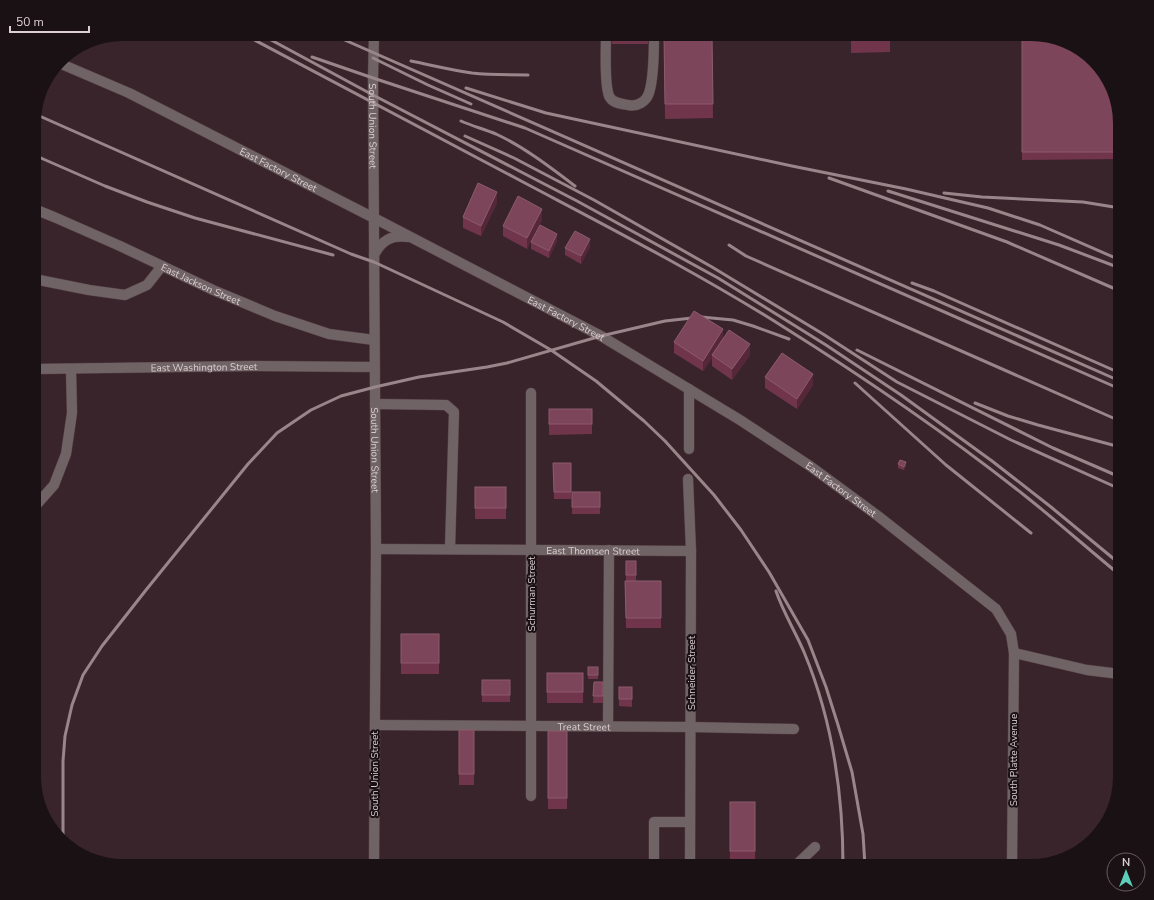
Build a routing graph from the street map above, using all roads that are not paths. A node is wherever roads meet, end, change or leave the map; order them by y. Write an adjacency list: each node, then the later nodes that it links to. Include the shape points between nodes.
1 (374, 41): 6 (street, South Union Street)
2 (606, 41): 3 (street, via 606,86 610,97 617,103 633,107 641,104 649,94)
3 (654, 41)
4 (65, 65): 6 (street, East Factory Street, via 135,96)
5 (41, 212): 9 (street, East Jackson Street)
6 (374, 218): 7 (street, East Factory Street); 8 (street, South Union Street)
7 (412, 238): 8 (street, via 400,236 388,239); 15 (street, East Factory Street, via 601,336)
8 (374, 255): 11 (street, South Union Street)
9 (162, 266): 10 (street, via 148,285 125,295); 11 (street, East Jackson Street, via 274,316 340,336)
10 (41, 280)
11 (374, 340): 12 (street, South Union Street)
12 (374, 367): 13 (street, East Washington Street); 17 (street, South Union Street)
13 (71, 368): 14 (street, East Washington Street); 20 (street, via 72,413 66,454 54,485)
14 (41, 369)
15 (689, 389): 18 (street); 26 (street, East Factory Street, via 816,471 878,516 996,609 1011,634)
16 (531, 392): 23 (street, Schurman Street)
17 (375, 404): 21 (street, South Union Street); 22 (street, via 446,405 454,412)
18 (689, 449)
19 (688, 479): 25 (street, Schneider Street)
20 (41, 500)
21 (376, 549): 22 (street, East Thomsen Street); 28 (street, South Union Street)
22 (450, 549): 23 (street, East Thomsen Street)
23 (531, 550): 24 (street, East Thomsen Street); 29 (street, Schurman Street)
24 (609, 550): 25 (street, East Thomsen Street); 30 (street)
25 (691, 551): 31 (street, Schneider Street)
26 (1014, 653): 27 (street, via 1087,670); 40 (street, South Platte Avenue)
27 (1113, 673)
28 (375, 724): 29 (street, Treat Street); 36 (street, South Union Street)
29 (531, 726): 30 (street, Treat Street); 33 (street, Schurman Street)
30 (608, 726): 31 (street, Treat Street)
31 (690, 727): 32 (street, Treat Street); 34 (street, Schneider Street)
32 (794, 729)
33 (531, 796)
34 (690, 822): 37 (street, via 654,822); 38 (street, Schneider Street)
35 (815, 847): 39 (street)
36 (374, 859)
37 (654, 859)
38 (690, 859)
39 (802, 859)
40 (1012, 859)

